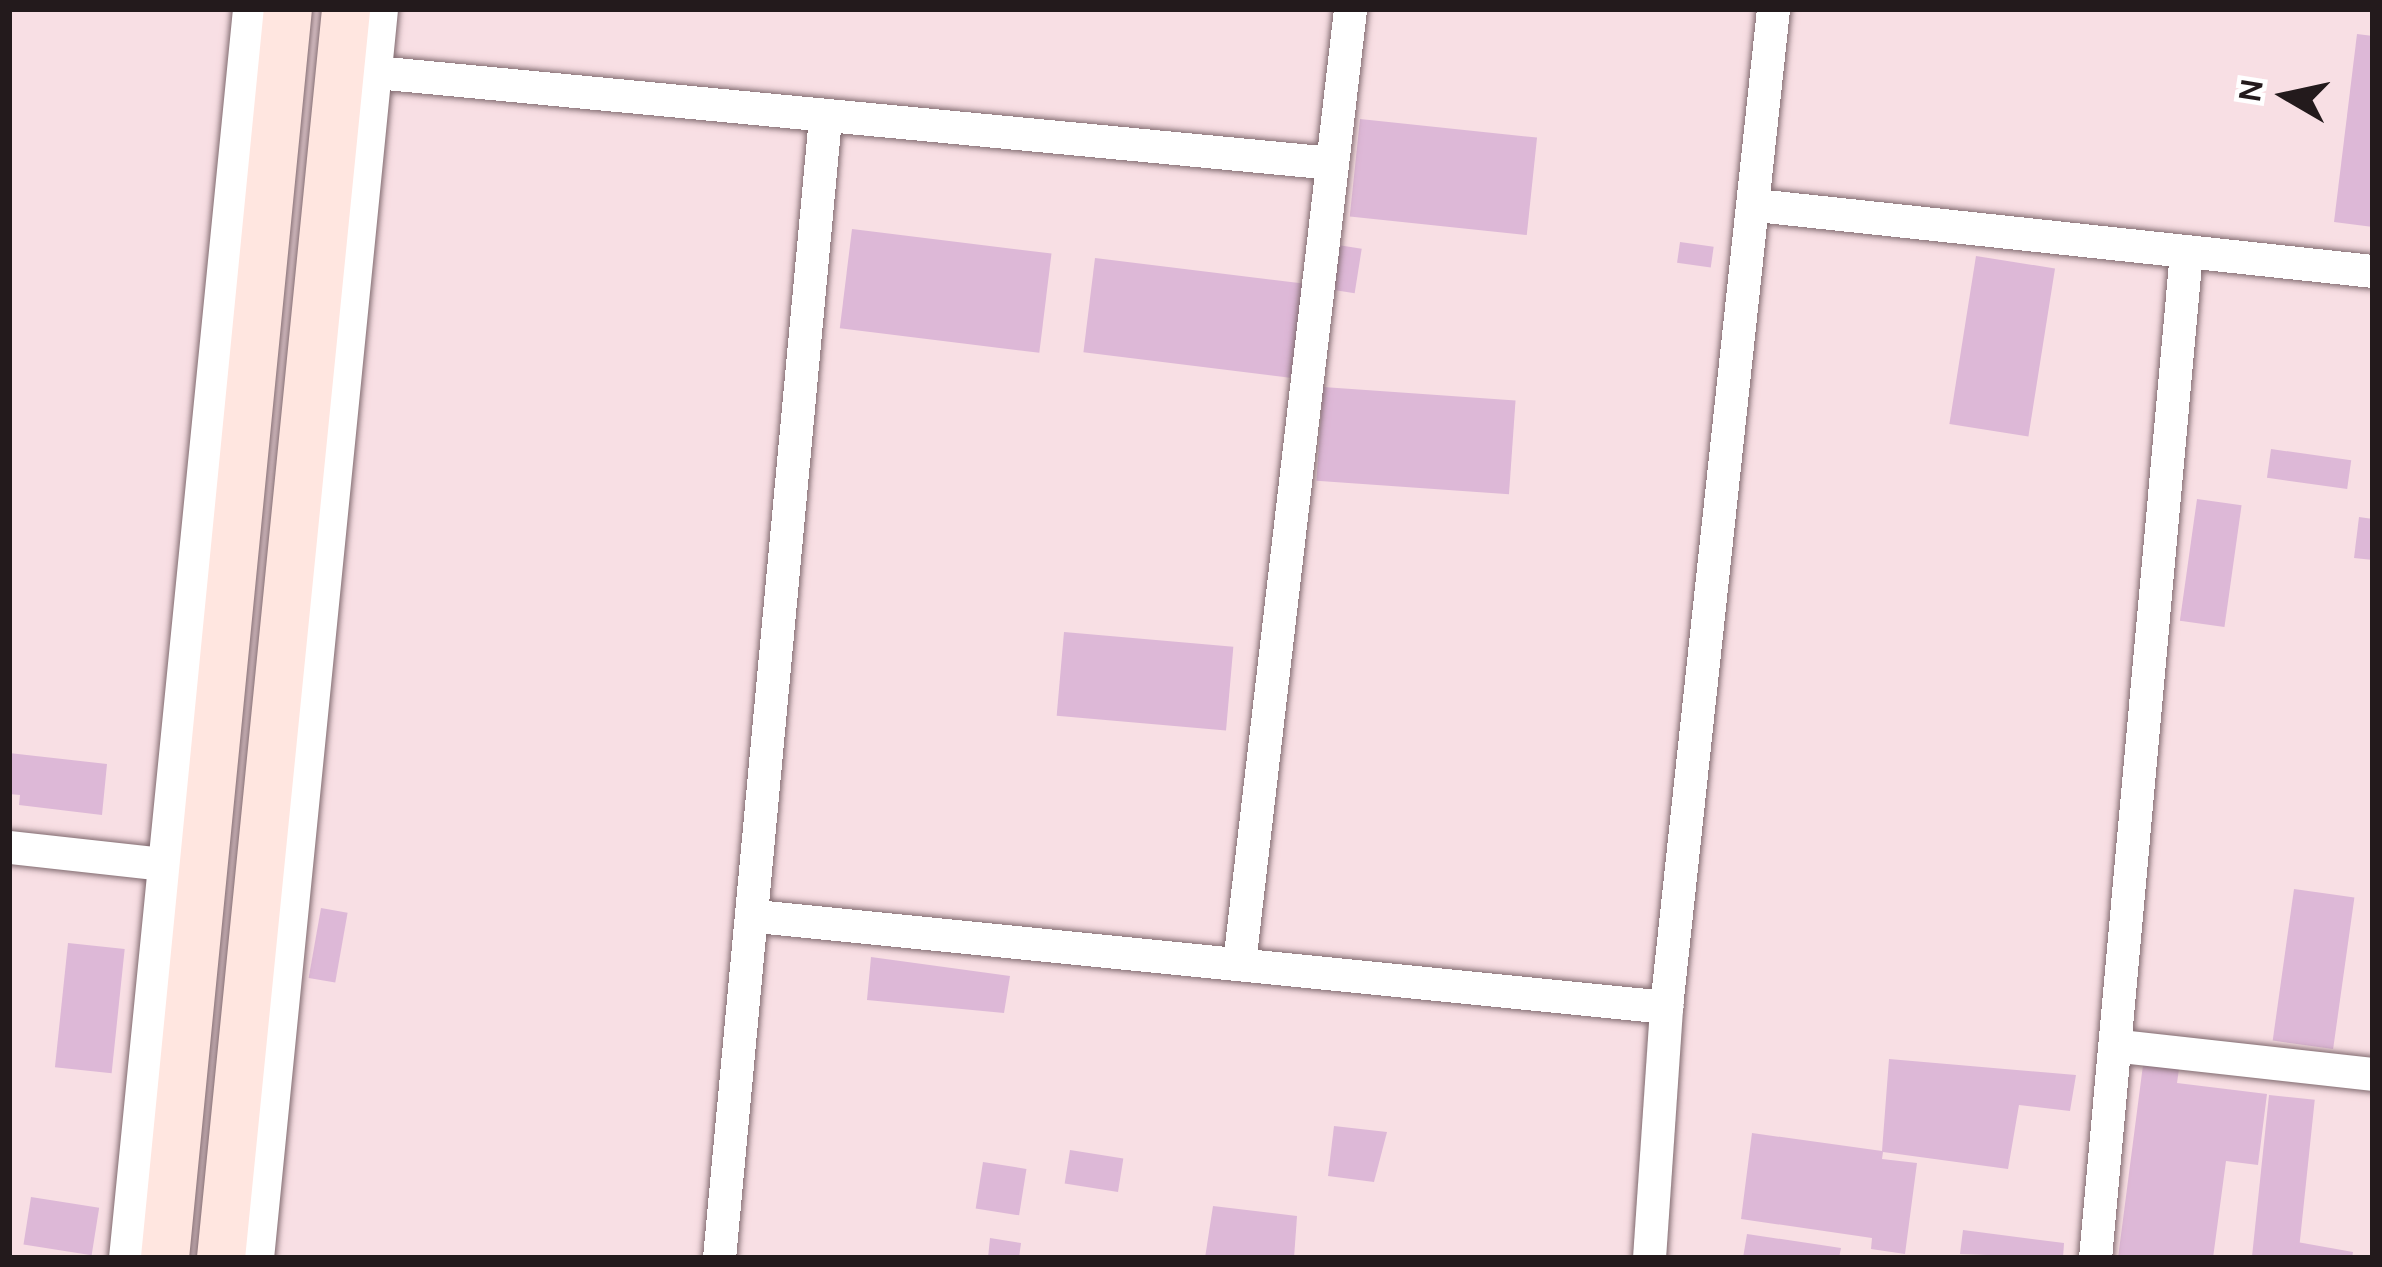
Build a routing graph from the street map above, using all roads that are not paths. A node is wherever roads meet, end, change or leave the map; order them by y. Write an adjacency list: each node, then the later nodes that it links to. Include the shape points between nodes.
1 (250, 9): 14 (street)
2 (288, 9): 14 (main road)
3 (346, 9): 7 (main road)
4 (381, 9): 7 (street)
5 (1350, 9): 9 (street)
6 (1773, 9): 10 (street)
7 (357, 71): 8 (street); 22 (main road); 23 (street)
8 (826, 118): 9 (street); 15 (street)
9 (1332, 163): 16 (street)
10 (1756, 205): 11 (street); 17 (street)
11 (2186, 251): 12 (street); 18 (street)
12 (2373, 271)
13 (9, 847): 14 (street)
14 (181, 866): 20 (street); 21 (main road)
15 (756, 916): 16 (street); 24 (street)
16 (1239, 963): 17 (street)
17 (1666, 1006): 25 (street)
18 (2120, 1046): 19 (street); 26 (street)
19 (2373, 1074)
20 (125, 1258)
21 (165, 1258)
22 (221, 1258)
23 (257, 1258)
24 (719, 1258)
25 (1649, 1258)
26 (2095, 1258)

